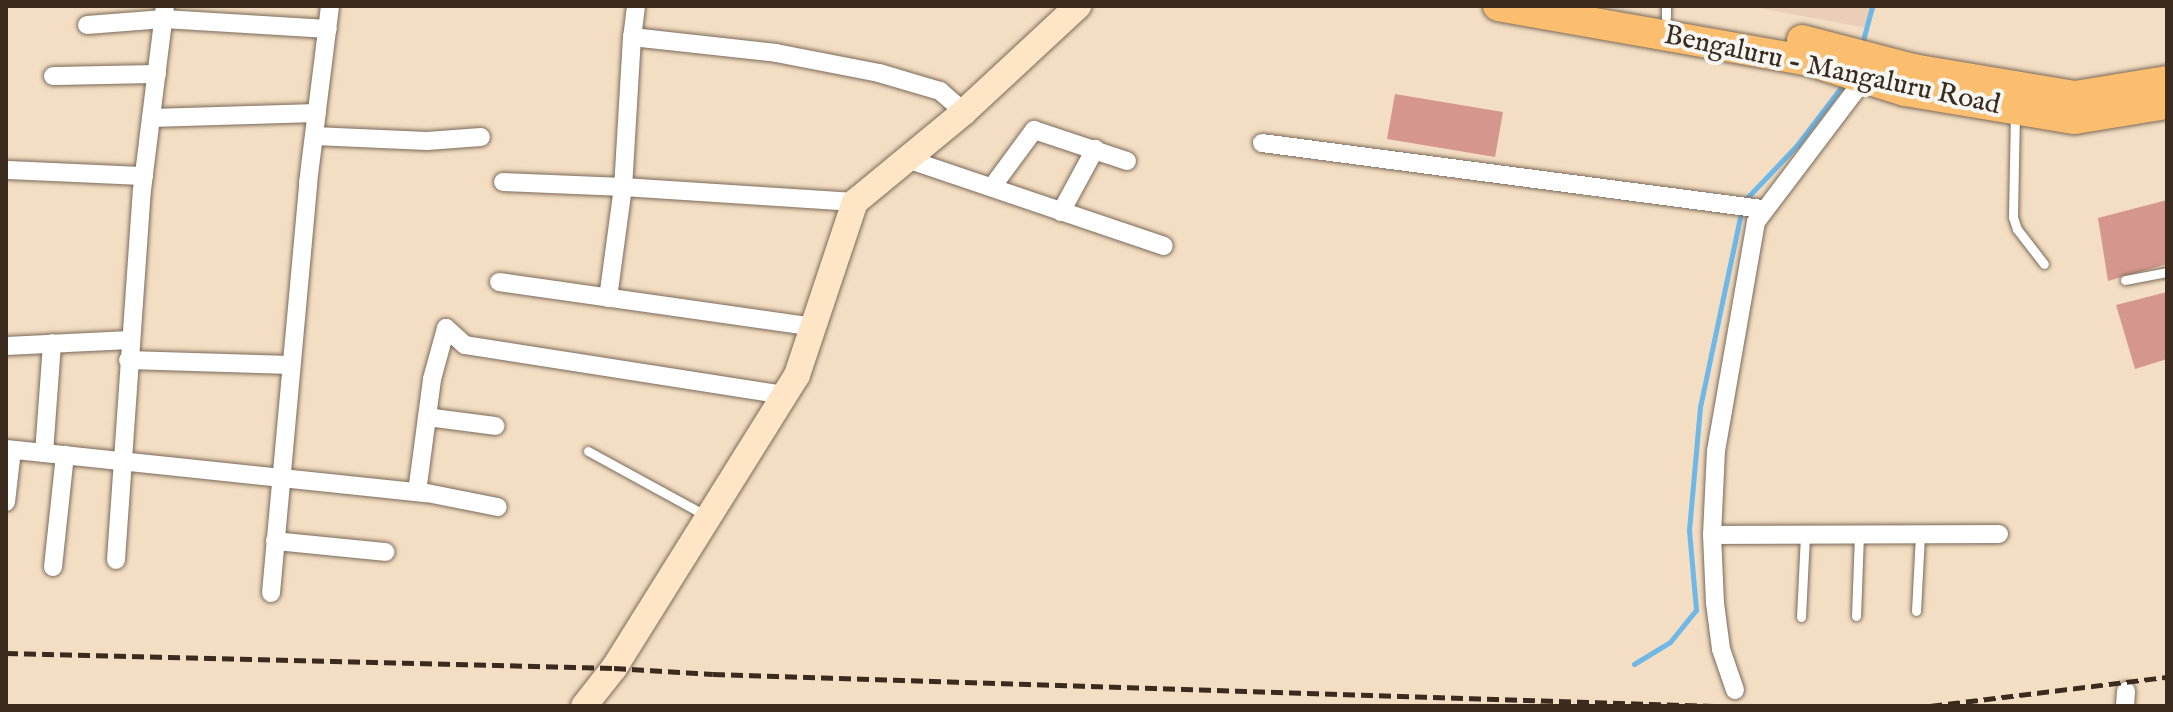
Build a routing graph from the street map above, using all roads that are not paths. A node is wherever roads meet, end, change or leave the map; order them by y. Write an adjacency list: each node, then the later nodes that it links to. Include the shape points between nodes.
1 (330, 6): 9 (street)
2 (636, 6): 10 (street)
3 (1078, 6): 19 (main road)
4 (1498, 6): 11 (highway, Bengaluru - Mangaluru Road)
5 (1603, 6): 6 (highway)
6 (1666, 11): 11 (highway)
7 (164, 12): 8 (street); 9 (street); 13 (street)
8 (87, 25)
9 (328, 29): 20 (street)
10 (632, 37): 19 (street, via 776,53 879,73 940,91); 31 (street)
11 (1831, 57): 12 (highway, Bengaluru - Mangaluru Road)
12 (1862, 70): 16 (highway, via 1913,69 2075,96); 18 (highway, Bengaluru - Mangaluru Road, via 1905,91); 34 (street)
13 (157, 74): 14 (street); 21 (street)
14 (53, 76)
15 (2167, 81): 16 (highway)
16 (2132, 98): 17 (highway, Bengaluru - Mangaluru Road); 18 (highway, Bengaluru - Mangaluru Road, via 2075,119)
17 (2167, 104)
18 (2015, 109): 37 (lane, via 2013,217)
19 (964, 112): 26 (main road)
20 (317, 113): 21 (street); 22 (street)
21 (151, 118): 29 (street)
22 (314, 136): 23 (street, via 427,141); 47 (street)
23 (481, 137)
24 (1262, 143): 34 (street)
25 (1095, 149): 27 (street); 32 (street, via 1034,130); 35 (street)
26 (907, 159): 32 (street); 33 (main road)
27 (1127, 161)
28 (6, 170): 29 (street)
29 (144, 176): 43 (street)
30 (503, 182): 31 (street)
31 (623, 187): 33 (street); 41 (street)
32 (992, 187): 35 (street)
33 (855, 202): 42 (main road)
34 (1762, 209): 65 (street, via 1716,451)
35 (1061, 212): 36 (street)
36 (1164, 246)
37 (2044, 264)
38 (2167, 272): 39 (lane)
39 (2125, 280)
40 (499, 282): 41 (street)
41 (608, 298): 42 (street)
42 (814, 327): 48 (main road)
43 (130, 340): 44 (street); 46 (street)
44 (52, 343): 45 (street); 53 (street)
45 (6, 346)
46 (128, 360): 47 (street); 55 (street)
47 (291, 365): 56 (street)
48 (784, 395): 49 (street, via 465,345 446,328); 60 (main road)
49 (427, 417): 50 (street); 57 (street)
50 (495, 426)
51 (9, 450): 53 (street); 58 (street)
52 (588, 451): 60 (lane)
53 (44, 453): 54 (street)
54 (65, 455): 55 (street); 69 (street)
55 (124, 461): 56 (street); 68 (street)
56 (281, 480): 57 (street); 66 (street)
57 (417, 492): 59 (street)
58 (6, 502)
59 (498, 507)
60 (708, 517): 75 (main road, via 614,668)
61 (1805, 534): 62 (street); 65 (street); 73 (lane)
62 (1859, 534): 63 (street); 72 (lane)
63 (1920, 534): 64 (street); 71 (lane)
64 (1999, 534)
65 (1712, 535): 74 (street, via 1721,649)
66 (275, 541): 67 (street); 70 (street)
67 (385, 552)
68 (116, 560)
69 (53, 567)
70 (271, 593)
71 (1916, 611)
72 (1856, 616)
73 (1801, 617)
74 (1735, 690)
75 (584, 706)

